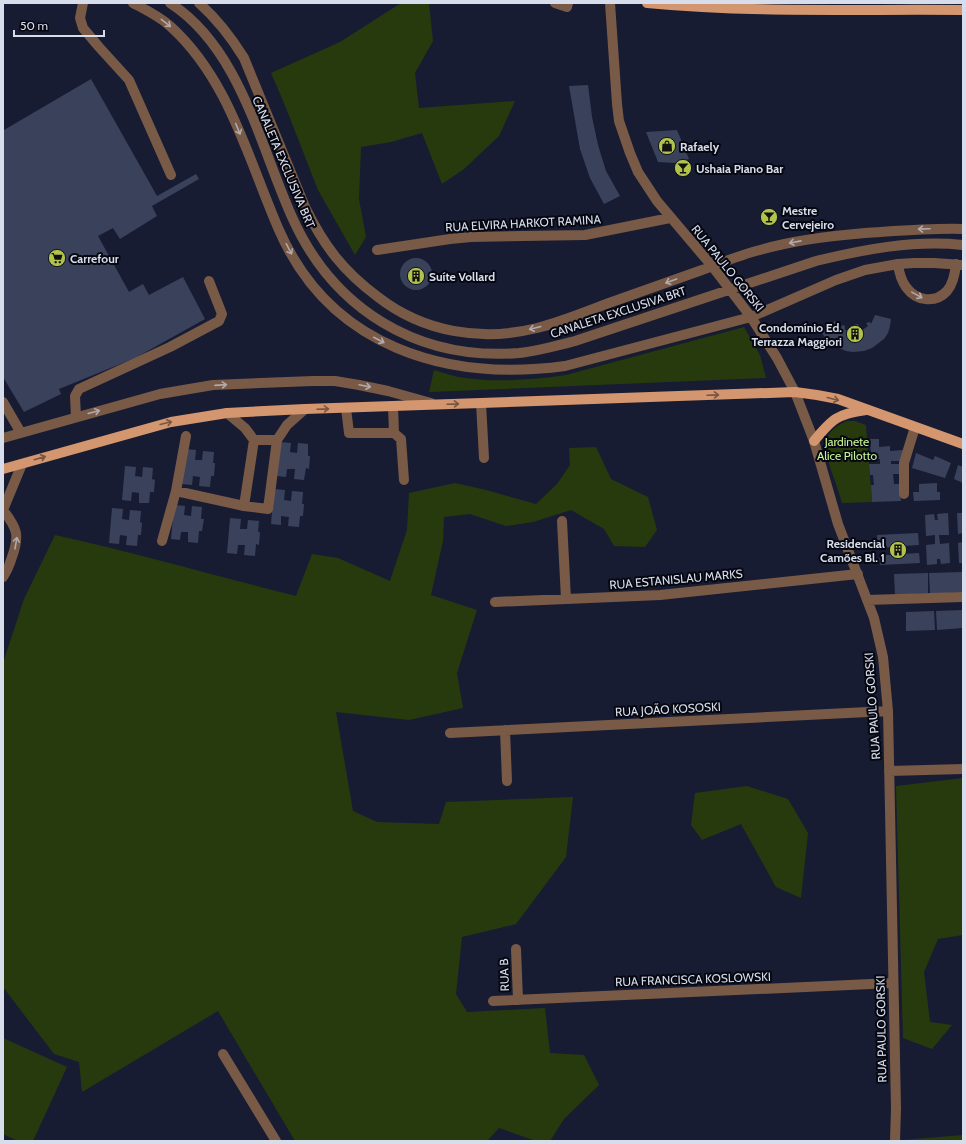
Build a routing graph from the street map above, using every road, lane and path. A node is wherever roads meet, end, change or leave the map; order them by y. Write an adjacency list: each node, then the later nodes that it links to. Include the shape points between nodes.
1 (83, 3): 10 (street, via 80,18 84,28 129,80)
2 (133, 3): 19 (street, one-way to 19, via 169,25 205,64 219,86 279,230 304,274 323,298 345,317 372,336 397,349 440,362 490,369 540,369 582,362)
3 (170, 3): 13 (street, CANALETA EXCLUSIVA BRT, via 191,20 208,39 234,78 301,237 329,277 371,316 391,329 437,346 489,353 519,353 550,348 829,258 901,244)
4 (199, 3): 17 (street, one-way to 4, via 555,322 512,333 460,333 432,326 408,316 366,288 334,256 305,207 244,58 221,25)
5 (555, 3): 6 (street, via 567,7)
6 (568, 3)
7 (610, 3): 11 (street, RUA PAULO GORSKI, via 619,121 638,172)
8 (647, 3): 9 (main road, via 750,8)
9 (963, 10)
10 (171, 175)
11 (670, 218): 14 (street, RUA ELVIRA HARKOT RAMINA, via 585,235 464,238); 17 (street, RUA PAULO GORSKI)
12 (963, 229): 17 (street, one-way to 17, via 816,238 760,250)
13 (963, 245)
14 (377, 250)
15 (898, 264): 16 (street); 16 (street, one-way to 16, via 906,288 914,296 924,299 941,296 953,281); 19 (street, via 849,275)
16 (959, 265)
17 (713, 268): 19 (street, RUA PAULO GORSKI)
18 (209, 281): 29 (street, via 222,314 219,321 79,389 75,396)
19 (749, 314): 20 (street, RUA PAULO GORSKI)
20 (795, 392): 22 (main road, one-way to 20); 27 (main road, one-way to 27, via 817,395); 37 (street, RUA PAULO GORSKI)
21 (3, 402): 31 (street)
22 (481, 403): 23 (main road, one-way to 22); 39 (street)
23 (436, 405): 24 (main road); 29 (street, one-way to 23, via 185,389 313,381 360,385)
24 (394, 406): 25 (main road); 32 (street)
25 (346, 408): 26 (main road, one-way to 25); 32 (street, via 349,433)
26 (305, 409): 28 (main road); 36 (street)
27 (867, 409): 30 (main road); 37 (main road, via 836,417)
28 (227, 413): 35 (street); 40 (main road, one-way to 28, via 172,422)
29 (76, 416): 31 (street)
30 (915, 427): 38 (main road); 45 (street, via 904,463)
31 (21, 433): 34 (street)
32 (394, 433): 42 (street, via 401,439)
33 (186, 436): 44 (street)
34 (3, 438)
35 (254, 440): 36 (street); 46 (street)
36 (277, 440): 46 (street, via 268,509)
37 (814, 442): 50 (street, RUA PAULO GORSKI, via 831,504)
38 (963, 444)
39 (484, 458)
40 (22, 464): 41 (main road); 43 (street)
41 (3, 469)
42 (404, 480)
43 (7, 491): 47 (street)
44 (176, 491): 46 (street); 49 (street)
45 (904, 494)
46 (244, 506)
47 (3, 510): 51 (street, one-way to 47, via 16,546 17,534 13,523)
48 (562, 521): 53 (street)
49 (162, 541)
50 (858, 574): 53 (street, RUA ESTANISLAU MARKS, via 660,595); 54 (street, RUA PAULO GORSKI)
51 (3, 577)
52 (963, 597): 54 (street)
53 (566, 599): 55 (street, RUA ESTANISLAU MARKS)
54 (868, 600): 56 (street, RUA PAULO GORSKI, via 880,638)
55 (496, 602)
56 (888, 711): 57 (street, RUA JOÃO KOSOSKI); 60 (street, RUA PAULO GORSKI)
57 (505, 730): 58 (street, RUA JOÃO KOSOSKI); 61 (street)
58 (450, 733)
59 (963, 769): 60 (street)
60 (889, 771): 63 (street, RUA PAULO GORSKI)
61 (507, 781)
62 (516, 949): 64 (street, RUA B)
63 (893, 983): 64 (street, RUA FRANCISCA KOSLOWSKI); 68 (street, RUA PAULO GORSKI)
64 (518, 1000): 65 (street, RUA FRANCISCA KOSLOWSKI)
65 (493, 1001)
66 (223, 1054): 67 (street)
67 (276, 1141)
68 (895, 1141)

